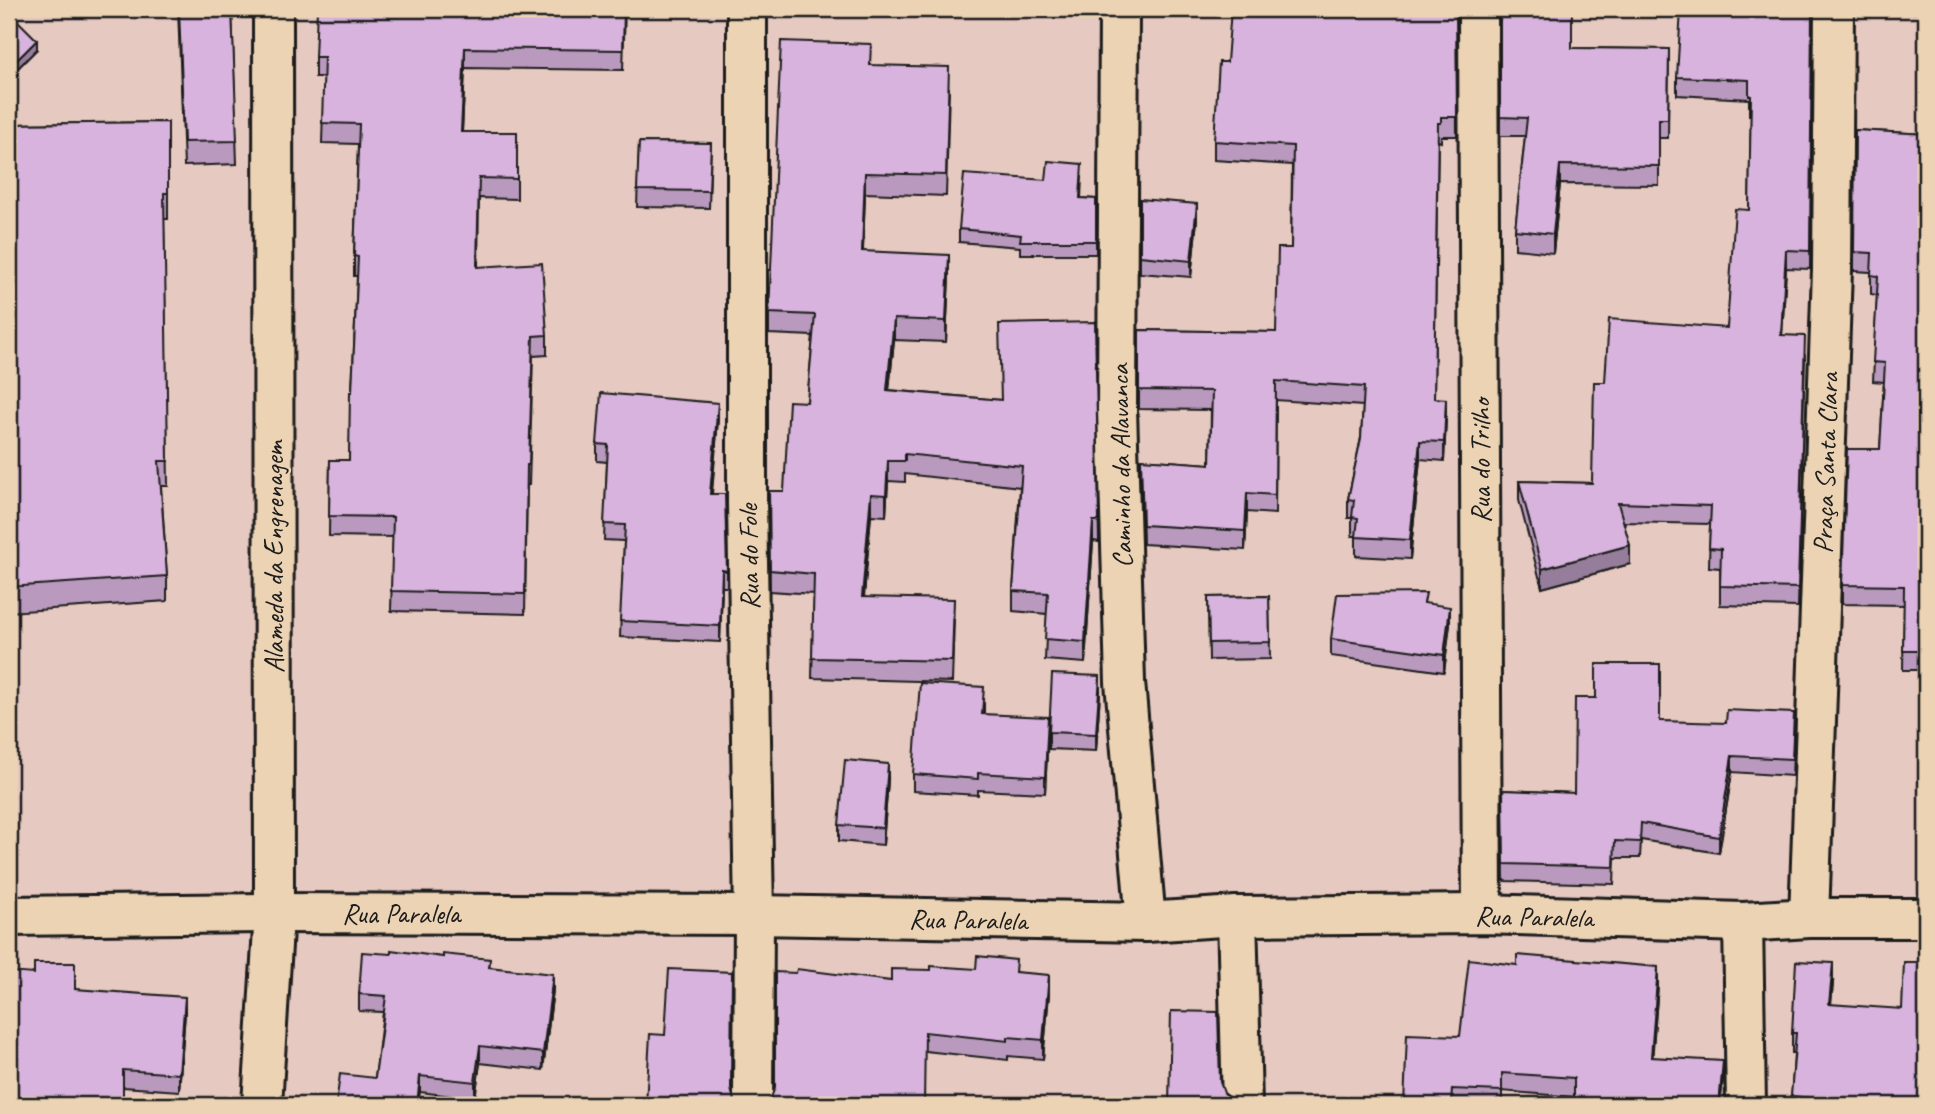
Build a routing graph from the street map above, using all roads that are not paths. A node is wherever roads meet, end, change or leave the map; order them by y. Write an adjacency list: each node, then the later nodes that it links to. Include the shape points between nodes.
1 (273, 9): 6 (street, Alameda da Engrenagem)
2 (747, 9): 8 (street, Rua do Fole, via 747,503)
3 (1119, 9): 13 (street, Caminho da Alavanca, via 1117,409 1122,587 1125,682)
4 (1478, 9): 7 (street, Rua do Trilho)
5 (1834, 9): 11 (street, Praça Santa Clara, via 1832,270)
6 (274, 913): 8 (street, Rua Paralela); 9 (street, Rua Paralela); 15 (street, Alameda da Engrenagem)
7 (1482, 914): 10 (street, Rua Paralela); 14 (street, Rua Paralela)
8 (754, 915): 13 (street, Rua Paralela); 16 (street, Rua do Fole)
9 (9, 916)
10 (1237, 916): 13 (street, Rua Paralela); 17 (street)
11 (1810, 918): 12 (street, Rua Paralela); 14 (street, Rua Paralela)
12 (1926, 918)
13 (1146, 922)
14 (1743, 922): 18 (street)
15 (262, 1105)
16 (753, 1105)
17 (1242, 1105)
18 (1746, 1105)

